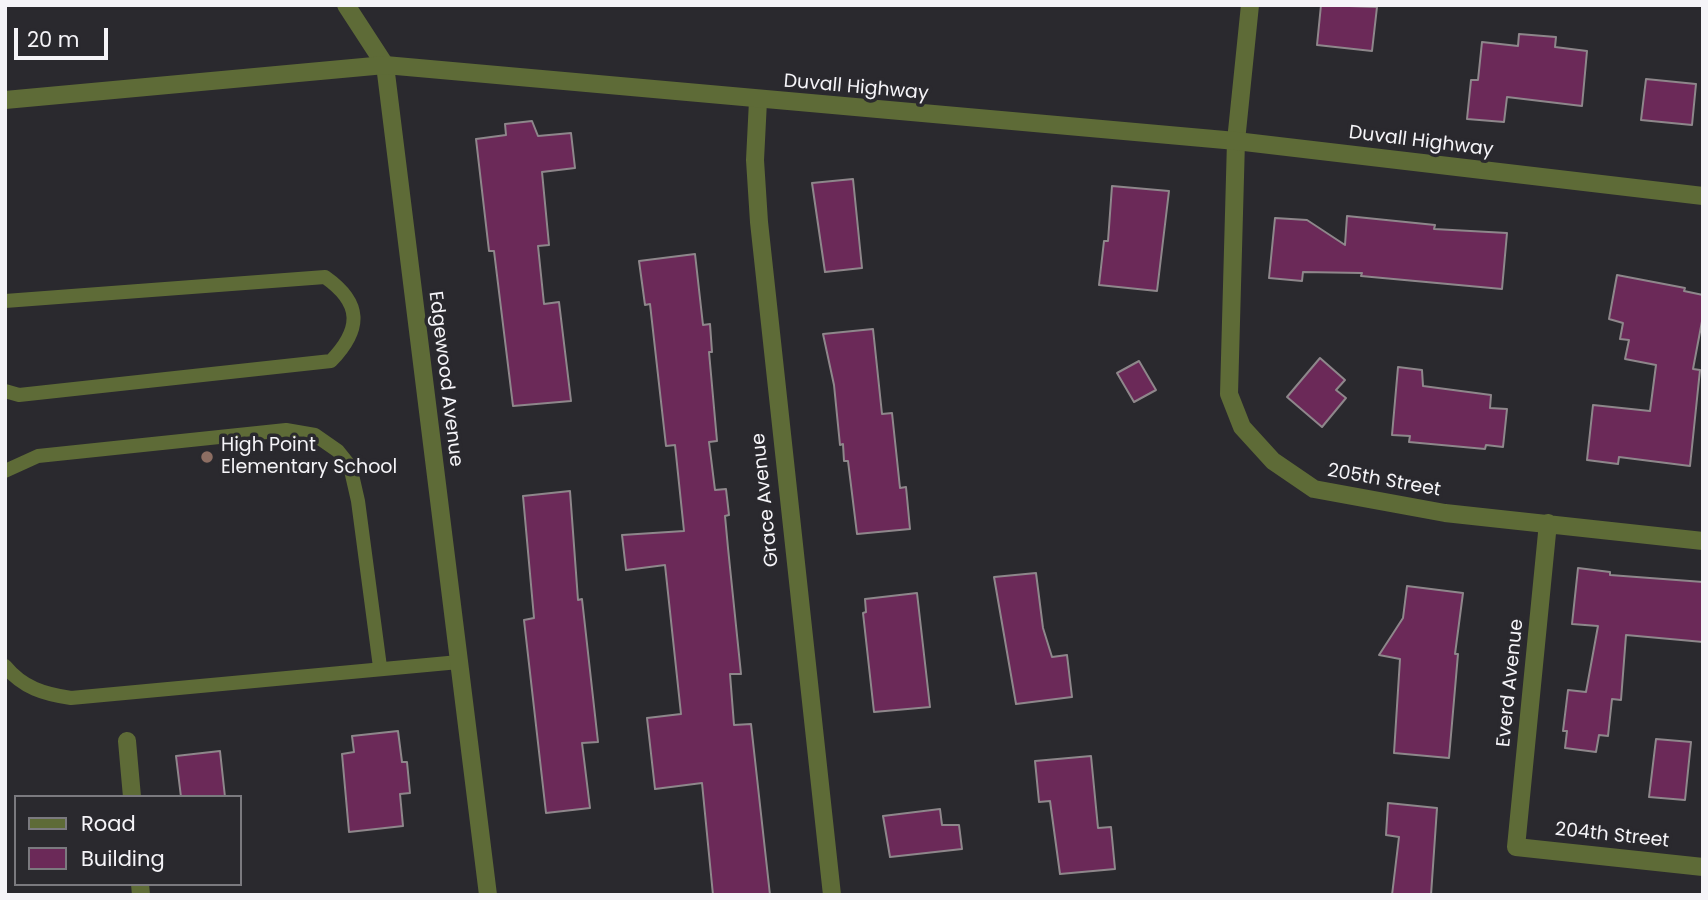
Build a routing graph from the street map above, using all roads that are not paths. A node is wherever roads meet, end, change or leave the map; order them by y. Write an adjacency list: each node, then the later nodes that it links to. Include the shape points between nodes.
1 (346, 5): 3 (street, Edgewood Avenue)
2 (1250, 5): 6 (street, 205th Street)
3 (385, 65): 4 (street, Duvall Highway); 5 (street, Duvall Highway); 13 (street, Edgewood Avenue)
4 (5, 100)
5 (758, 101): 6 (street, Duvall Highway); 21 (street, Grace Avenue, via 755,160 761,249)
6 (1236, 141): 7 (street, Duvall Highway); 11 (street, 205th Street, via 1229,394 1242,427 1273,461 1314,489 1445,513)
7 (1703, 196)
8 (5, 302): 9 (lane, via 325,277 345,291 355,318 349,343 331,361 19,395)
9 (5, 391)
10 (5, 471): 15 (lane, via 38,456 286,430 315,435 350,466)
11 (1548, 523): 12 (street, 205th Street); 18 (street, Everd Avenue)
12 (1703, 541)
13 (459, 662): 15 (lane); 20 (street, Edgewood Avenue)
14 (5, 666): 15 (lane, via 40,694 71,698)
15 (380, 667)
16 (127, 741): 17 (street)
17 (132, 795)
18 (1516, 847): 19 (street, 204th Street)
19 (1703, 867)
20 (488, 895)
21 (832, 895)

